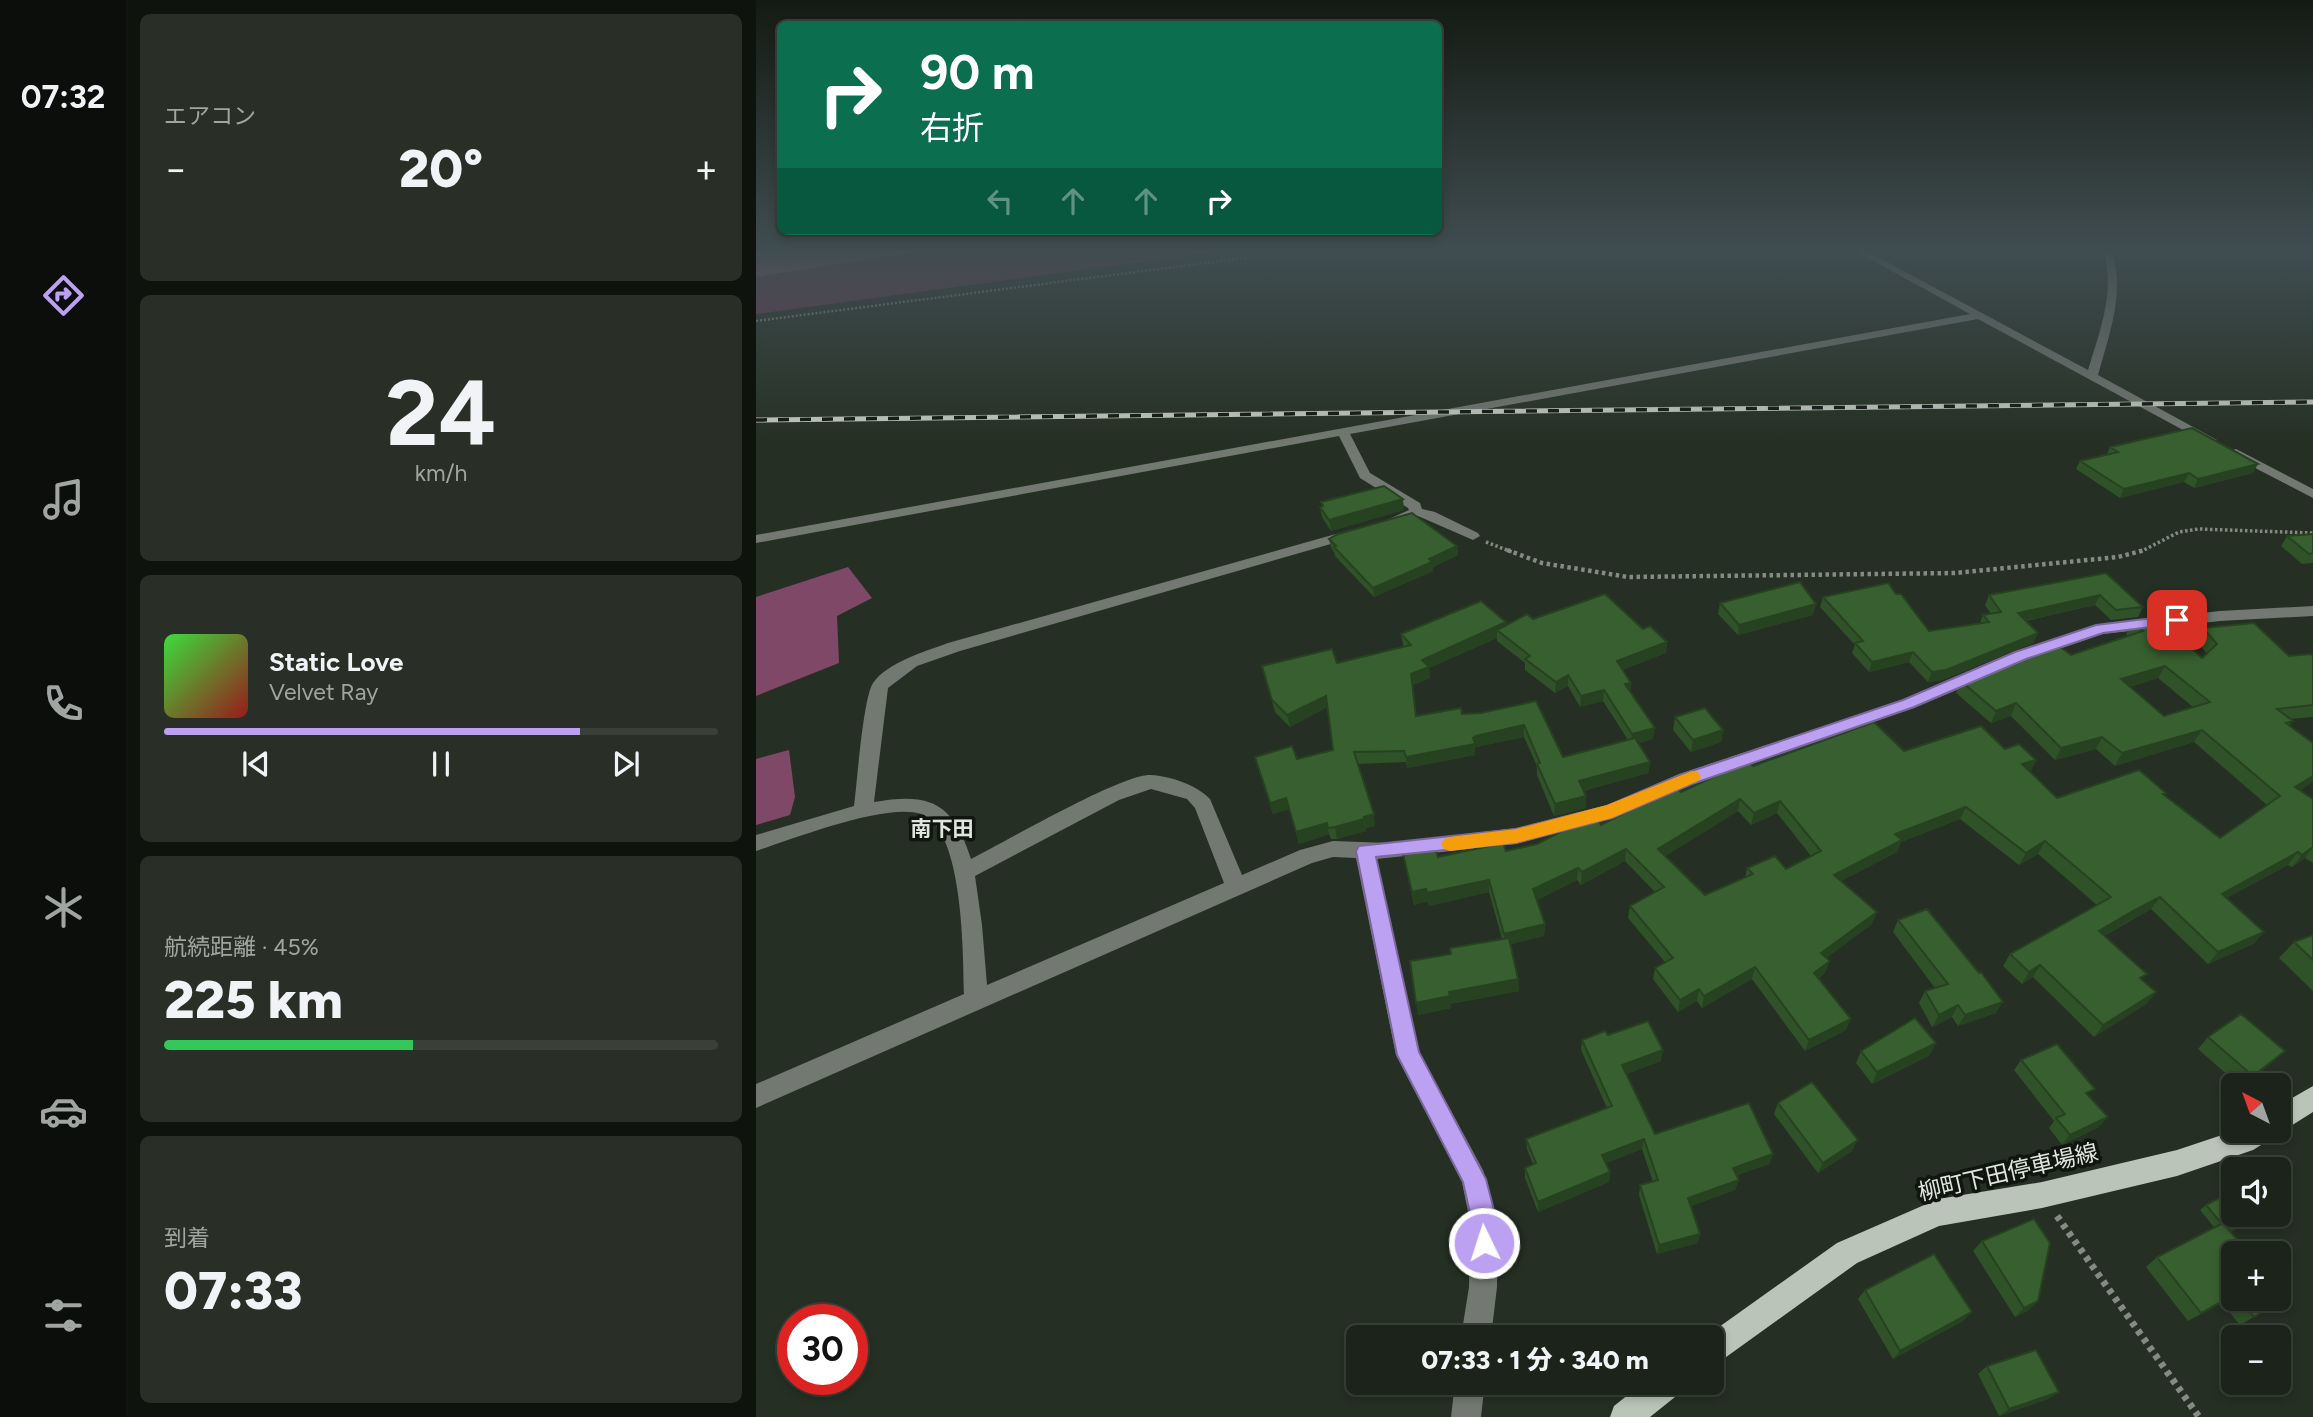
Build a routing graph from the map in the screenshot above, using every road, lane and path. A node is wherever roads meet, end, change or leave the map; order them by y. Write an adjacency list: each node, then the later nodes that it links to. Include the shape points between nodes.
1 (809, 314): 5 (path)
2 (1975, 314): 4 (street)
3 (2107, 314): 6 (street)
4 (1978, 316): 6 (street); 7 (street)
5 (756, 321)
6 (2092, 376): 8 (street)
7 (1342, 430): 9 (street, via 1365,475 1415,506); 12 (street)
8 (2313, 494)
9 (1416, 512): 11 (street); 14 (street, via 911,662 880,686)
10 (2313, 533): 11 (path, via 2199,529 2179,532 2143,551 2118,557 1955,573 1689,577 1577,571 1542,563)
11 (1473, 536)
12 (756, 539)
13 (2313, 611): 16 (street, via 2101,628 1908,704 1686,779 1612,811 1516,836)
14 (863, 812): 15 (street); 17 (street, via 907,805 928,807 941,815)
15 (756, 843)
16 (1365, 851): 18 (street, via 1333,849); 25 (street, via 1408,1055 1474,1179 1484,1222)
17 (965, 871): 18 (street, via 1112,795 1151,782 1194,794 1203,804); 19 (street)
18 (1235, 886): 19 (street)
19 (976, 999): 20 (street)
20 (756, 1096)
21 (2313, 1098): 22 (main road)
22 (2291, 1112)
23 (2238, 1143): 24 (main road, 柳町下田停車場線, via 2177,1163)
24 (2042, 1195): 26 (main road, 柳町下田停車場線, via 1938,1213 1847,1253); 31 (path)
25 (1478, 1325)
26 (1724, 1341)
27 (1469, 1395): 29 (street)
28 (1653, 1395): 30 (main road)
29 (1466, 1417)
30 (1625, 1417)
31 (2199, 1417)

